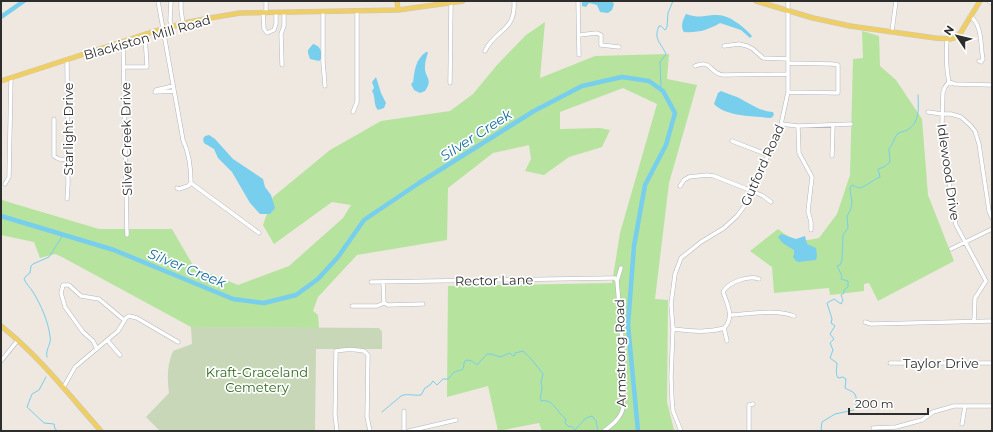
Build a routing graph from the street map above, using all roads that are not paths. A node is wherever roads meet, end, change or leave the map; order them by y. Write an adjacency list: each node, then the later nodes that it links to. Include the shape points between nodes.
1 (158, 1): 26 (street)
2 (171, 1): 25 (street)
3 (181, 1): 24 (street)
4 (266, 1): 19 (street)
5 (397, 1): 16 (main road)
6 (463, 1): 14 (main road, Blackiston Mill Road)
7 (514, 1): 34 (street, via 514,15 508,26)
8 (578, 1): 29 (street)
9 (756, 1): 18 (main road)
10 (788, 1): 18 (street, Gutford Road)
11 (896, 1): 27 (street)
12 (980, 1): 23 (main road)
13 (989, 1): 15 (street)
14 (451, 3): 16 (main road, Blackiston Mill Road); 47 (street)
15 (992, 3)
16 (398, 10): 17 (main road, Blackiston Mill Road)
17 (357, 11): 22 (main road, Blackiston Mill Road); 53 (street, via 357,102)
18 (788, 11): 27 (main road, via 845,24); 36 (street, Gutford Road)
19 (265, 12): 20 (main road, Blackiston Mill Road); 20 (street, via 264,29 268,33 274,30); 24 (main road, Blackiston Mill Road, via 240,13)
20 (276, 12): 21 (main road, Blackiston Mill Road)
21 (284, 12): 22 (main road, Blackiston Mill Road); 40 (street, via 281,34)
22 (323, 12): 50 (street)
23 (970, 16): 30 (main road, via 959,35); 38 (street, via 980,31 983,59)
24 (183, 23): 25 (main road, Blackiston Mill Road)
25 (171, 27): 26 (main road, Blackiston Mill Road)
26 (164, 29): 28 (main road, Blackiston Mill Road); 49 (street)
27 (892, 31): 30 (main road)
28 (145, 35): 31 (main road, Blackiston Mill Road); 42 (street, via 148,67)
29 (579, 35): 33 (street, via 597,33 601,35 601,45); 35 (street)
30 (947, 39): 46 (street, Idlewood Drive)
31 (123, 42): 37 (main road, Blackiston Mill Road); 42 (street, Silver Creek Drive)
32 (724, 46): 36 (street, via 739,44 753,49 763,58)
33 (619, 47)
34 (485, 50)
35 (579, 55)
36 (788, 58): 39 (street, Gutford Road)
37 (68, 60): 44 (main road, Blackiston Mill Road); 64 (street, Starlight Drive)
38 (979, 61)
39 (788, 63): 43 (street, Gutford Road); 52 (street, via 838,65 838,93)
40 (282, 65)
41 (695, 66): 43 (street, via 705,64 723,75)
42 (124, 68): 76 (street, Silver Creek Drive)
43 (788, 74): 52 (street, Gutford Road)
44 (11, 78): 45 (main road, Blackiston Mill Road); 66 (street, via 9,177)
45 (1, 81)
46 (949, 82): 48 (street); 55 (street, Idlewood Drive, via 942,92)
47 (450, 83)
48 (992, 85)
49 (174, 86): 51 (street); 51 (street, via 156,92)
50 (325, 86)
51 (174, 91): 65 (street, via 187,149)
52 (788, 92): 57 (street, Gutford Road)
53 (353, 112)
54 (928, 112): 55 (street)
55 (942, 114): 72 (street, via 961,117 975,131); 77 (street, Idlewood Drive, via 952,206 956,224)
56 (54, 119): 64 (street, via 54,156 62,160)
57 (781, 124): 59 (street); 62 (street, Gutford Road)
58 (851, 124): 60 (street)
59 (798, 126): 60 (street); 74 (street, via 799,154 812,177 808,211)
60 (833, 126): 63 (street)
61 (732, 141): 62 (street)
62 (768, 155): 69 (street, Gutford Road)
63 (832, 156)
64 (68, 159): 70 (street, Starlight Drive)
65 (191, 183): 68 (street, via 182,189); 75 (street)
66 (5, 184)
67 (680, 186): 69 (street, via 689,177 707,175)
68 (177, 188)
69 (752, 191): 71 (street); 97 (street, Gutford Road, via 737,216 681,258 672,287)
70 (66, 199)
71 (771, 202)
72 (992, 218)
73 (992, 229): 77 (street)
74 (812, 230)
75 (259, 233)
76 (127, 236)
77 (965, 242): 78 (street); 82 (street, Idlewood Drive)
78 (952, 249)
79 (621, 268): 81 (street, Armstrong Road)
80 (759, 279): 89 (street, via 753,277 725,288 723,292)
81 (617, 281): 85 (street, Rector Lane, via 612,278); 120 (street, Armstrong Road, via 623,352 623,408 621,414)
82 (986, 281): 83 (street); 92 (street, via 975,298)
83 (992, 281)
84 (371, 282): 85 (street, Rector Lane)
85 (383, 282): 86 (street)
86 (384, 303): 87 (street); 88 (street, via 377,306)
87 (423, 304)
88 (352, 306)
89 (730, 315): 90 (street, via 773,313); 96 (street)
90 (794, 316)
91 (124, 320): 99 (street, via 118,331); 101 (street, via 134,316); 102 (street, via 99,299 81,296 69,285 63,285 61,293 65,307)
92 (974, 321): 93 (street); 94 (street, via 871,324)
93 (992, 321)
94 (866, 322)
95 (1, 326): 98 (main road)
96 (724, 328): 97 (street, via 695,332); 100 (street)
97 (673, 329): 121 (street, Gutford Road, via 672,400 673,412)
98 (18, 340): 104 (street); 107 (main road)
99 (107, 340): 102 (street); 103 (street)
100 (727, 341)
101 (178, 342)
102 (97, 349): 107 (street, via 74,369)
103 (120, 356)
104 (1, 361)
105 (890, 363): 106 (street, Taylor Drive)
106 (992, 363)
107 (63, 388): 115 (main road)
108 (753, 404): 122 (street, via 749,405)
109 (964, 406): 110 (street); 113 (street); 114 (street, via 942,409 922,420 896,427)
110 (992, 406)
111 (404, 411): 118 (street)
112 (456, 420): 119 (street)
113 (962, 424)
114 (873, 428)
115 (101, 431)
116 (337, 431): 117 (street, via 336,351 362,350 368,355 367,422)
117 (370, 431)
118 (404, 431)
119 (409, 431)
120 (604, 431)
121 (681, 431)
122 (749, 431)

